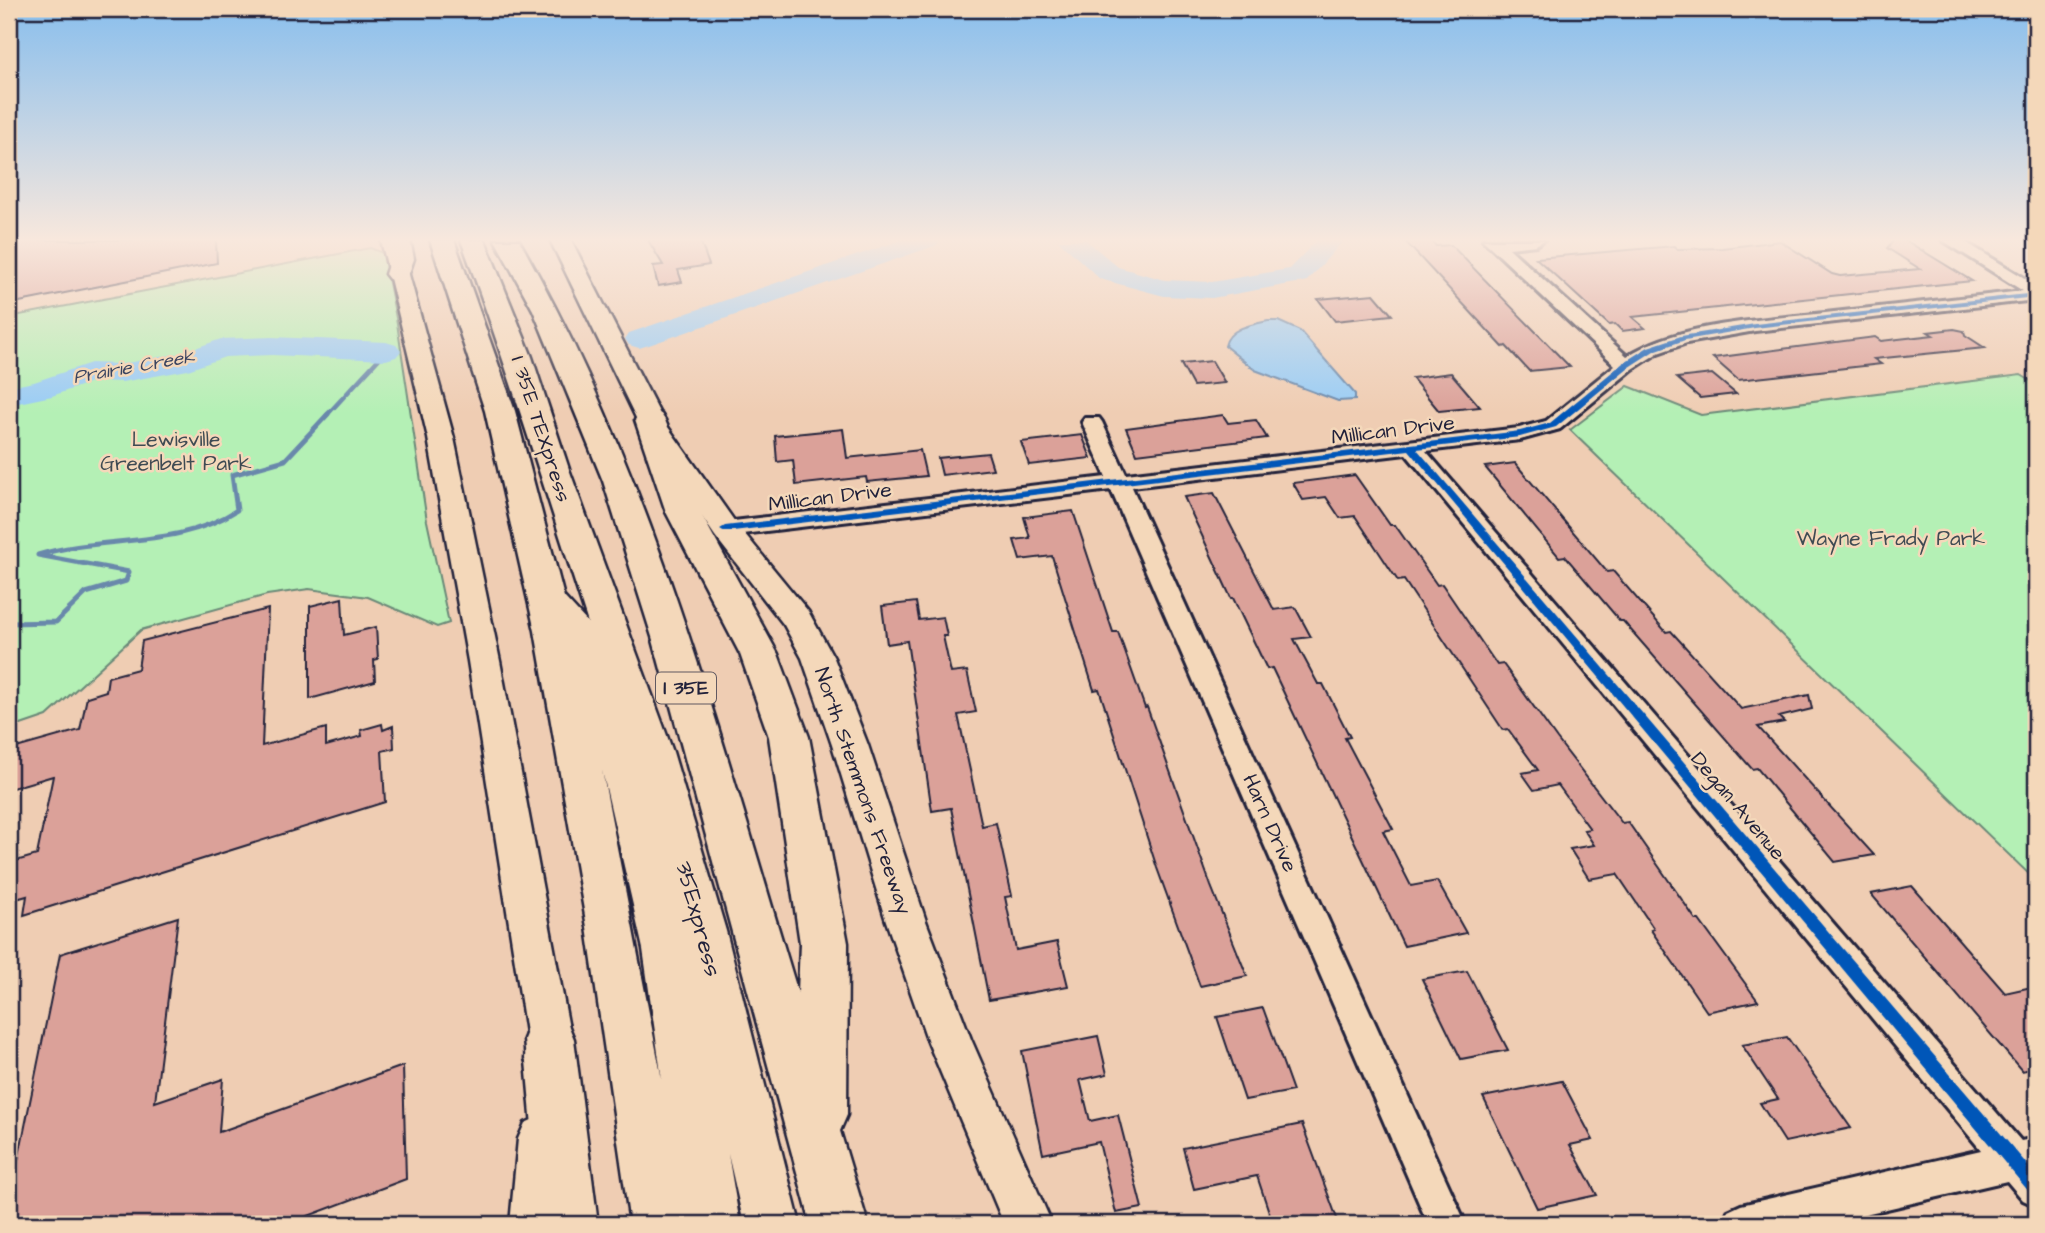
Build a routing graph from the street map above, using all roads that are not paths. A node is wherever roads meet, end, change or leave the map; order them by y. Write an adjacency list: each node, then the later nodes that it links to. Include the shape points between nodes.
1 (408, 298): 17 (main road, via 441,438 484,661)
2 (461, 298): 15 (highway, via 506,433)
3 (495, 298): 16 (highway, I 35E TEXpress)
4 (539, 298): 8 (highway, I 35E)
5 (589, 298): 10 (main road, North Stemmons Freeway)
6 (1553, 298): 9 (street)
7 (2006, 298): 9 (street, Millican Drive, via 1718,331 1651,349)
8 (546, 310): 16 (highway, via 542,351 598,527); 18 (highway, I 35E, via 619,481 672,640)
9 (1626, 365): 12 (street, Millican Drive, via 1553,425 1540,430)
10 (650, 419): 14 (main road, North Stemmons Freeway); 18 (highway, via 683,512 759,654 789,737 824,943)
11 (1093, 422): 13 (street, Harn Drive)
12 (1411, 447): 13 (street, Millican Drive); 19 (street, Degan Avenue)
13 (1119, 481): 14 (street, Millican Drive); 27 (street, Harn Drive)
14 (726, 529): 26 (main road, North Stemmons Freeway, via 797,619 818,658 950,1042)
15 (547, 602): 22 (highway, via 625,1003); 23 (highway, via 588,646 626,779 667,949)
16 (607, 619): 24 (highway, 35Express, via 652,752 702,931)
17 (549, 1039): 20 (main road); 21 (highway)
18 (819, 1152): 25 (highway, I 35E)
19 (2029, 1168): 28 (street)
20 (534, 1224)
21 (570, 1224)
22 (659, 1224)
23 (712, 1224)
24 (772, 1224)
25 (840, 1224)
26 (1028, 1224)
27 (1447, 1224)
28 (1741, 1224)

